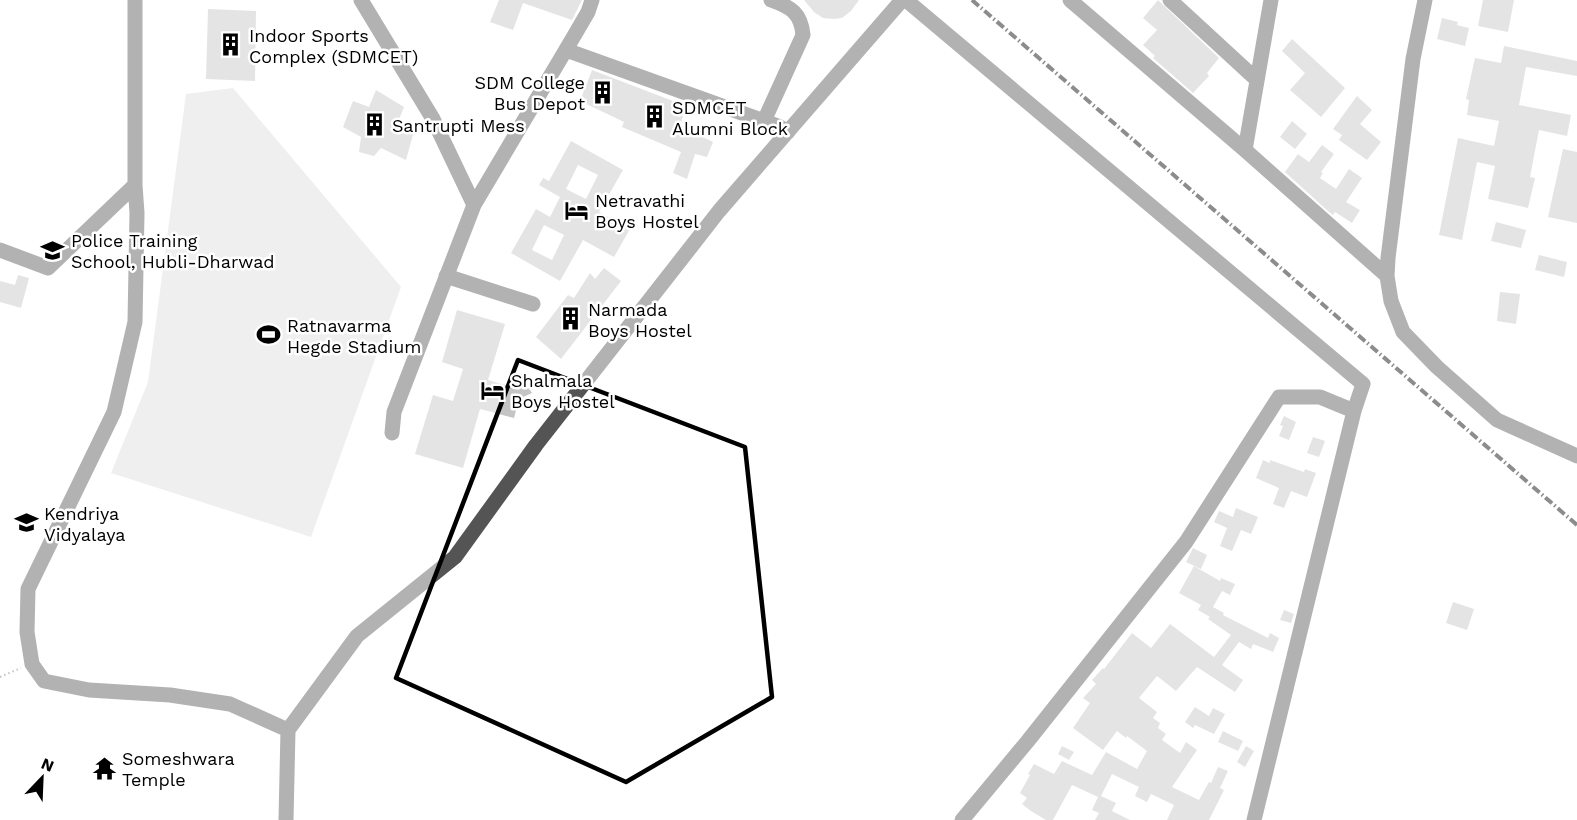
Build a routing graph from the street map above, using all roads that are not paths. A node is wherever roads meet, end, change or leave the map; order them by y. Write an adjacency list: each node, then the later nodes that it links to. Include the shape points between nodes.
1 (135, 0): 15 (street)
2 (361, 0): 16 (street, via 433,119)
3 (592, 0): 10 (street)
4 (771, 0): 12 (street, via 791,8 802,25 803,36)
5 (904, 0): 13 (street); 21 (street, via 1363,384)
6 (1070, 0): 14 (street)
7 (1170, 0): 11 (street)
8 (1271, 0): 11 (street)
9 (1425, 0): 19 (street, via 1413,59)
10 (566, 50): 12 (street); 16 (street)
11 (1257, 80): 14 (street)
12 (764, 122): 13 (street)
13 (788, 132): 24 (street, via 704,230 536,445 455,557 357,636)
14 (1245, 150): 19 (street)
15 (135, 185): 17 (street, via 48,268); 24 (street, via 135,322 114,412 28,589 27,632 32,664 44,681 89,690 170,695 230,704)
16 (474, 205): 18 (street)
17 (0, 250)
18 (446, 276): 20 (street); 22 (street, via 394,412)
19 (1387, 276): 23 (street, via 1391,301 1403,332 1437,367 1497,420)
20 (533, 304)
21 (1354, 411): 26 (street, via 1320,397 1279,397 1186,542); 27 (street)
22 (392, 433)
23 (1577, 456)
24 (288, 730): 25 (street)
25 (286, 820)
26 (962, 820)
27 (1254, 820)

